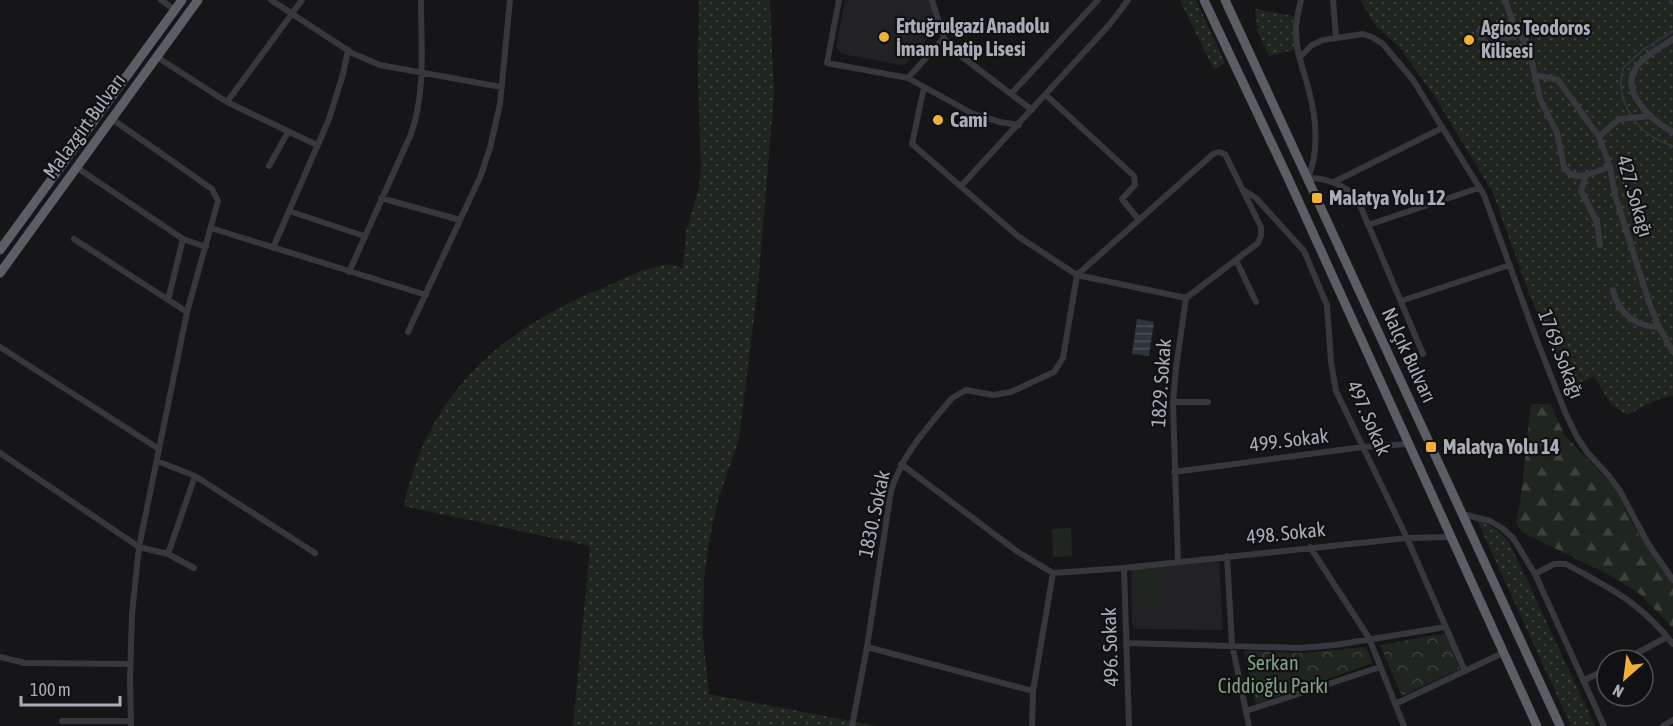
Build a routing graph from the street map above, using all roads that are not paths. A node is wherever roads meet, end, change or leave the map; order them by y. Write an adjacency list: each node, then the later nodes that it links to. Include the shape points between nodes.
1 (161, 0): 17 (street)
2 (182, 0): 17 (highway, Malazgirt Bulvarı)
3 (198, 0): 25 (highway, Malazgirt Bulvarı)
4 (271, 0): 18 (street)
5 (302, 0): 18 (street)
6 (421, 0): 27 (street)
7 (510, 0): 30 (street)
8 (838, 0): 29 (street, via 827,63)
9 (932, 0): 22 (street)
10 (1098, 0): 32 (street)
11 (1128, 0): 33 (street)
12 (1204, 0): 85 (highway, Nalçık Bulvarı)
13 (1225, 0): 48 (highway, Nalçık Bulvarı)
14 (1301, 0): 26 (street, via 1295,29)
15 (1332, 0): 21 (street)
16 (1505, 0): 20 (street)
17 (175, 10): 65 (highway, Malazgirt Bulvarı)
18 (292, 14): 24 (street); 34 (street)
19 (1479, 32): 20 (street, via 1490,45)
20 (1519, 34): 28 (street, via 1530,53)
21 (1336, 37): 26 (street, 1769. Sokağı, via 1317,42); 39 (street, 1769. Sokağı, via 1359,33 1383,44 1413,80)
22 (944, 38): 29 (street); 32 (street, via 953,50)
23 (1673, 39): 36 (street, via 1644,59 1632,76 1632,90)
24 (348, 50): 27 (street, via 380,65); 43 (street, via 329,119)
25 (157, 57): 34 (street); 37 (highway, Malazgirt Bulvarı)
26 (1300, 57): 48 (street, via 1315,124 1315,151)
27 (421, 74): 30 (street); 53 (street, via 414,124)
28 (1535, 75): 42 (street, 427. Sokağı, via 1558,80); 47 (street, via 1540,99 1557,133 1564,167 1574,175)
29 (908, 78): 31 (street)
30 (501, 87): 56 (street, via 490,148)
31 (924, 87): 38 (street, via 973,114); 50 (street, via 912,144)
32 (1011, 94): 35 (street)
33 (1046, 95): 35 (street); 55 (street, via 1134,176 1136,185 1122,199)
34 (227, 102): 40 (street)
35 (1032, 110): 38 (street)
36 (1651, 116): 41 (street); 42 (street, via 1619,119)
37 (112, 119): 46 (highway, Malazgirt Bulvarı); 58 (street, via 214,191 218,204)
38 (1018, 125): 50 (street)
39 (1442, 128): 49 (street); 51 (street, 1769. Sokağı)
40 (288, 132): 43 (street); 44 (street)
41 (1673, 132)
42 (1599, 137): 45 (street, 427. Sokağı)
43 (317, 145): 54 (street)
44 (269, 166)
45 (1610, 167): 47 (street); 78 (street, 427. Sokağı, via 1615,195)
46 (76, 168): 61 (street); 69 (highway, Malazgirt Bulvarı)
47 (1586, 175): 62 (street, via 1581,191 1597,222)
48 (1308, 178): 49 (street); 93 (highway, Nalçık Bulvarı)
49 (1334, 182): 57 (street, via 1357,198)
50 (961, 186): 70 (street, via 1019,237)
51 (1479, 188): 57 (street); 67 (street, 1769. Sokağı)
52 (1243, 190): 55 (street, via 1225,154 1217,153); 66 (street, via 1261,233 1258,243); 86 (street, 497. Sokak, via 1256,198 1304,251 1327,305 1336,391)
53 (381, 198): 56 (street); 59 (street)
54 (289, 211): 59 (street); 64 (street)
55 (1139, 219): 70 (street)
56 (460, 220): 72 (street)
57 (1368, 225): 75 (street)
58 (211, 228): 63 (street); 64 (street)
59 (364, 236): 68 (street)
60 (74, 239): 74 (street)
61 (183, 239): 63 (street); 74 (street)
62 (1600, 245)
63 (206, 247): 77 (street)
64 (273, 248): 68 (street)
65 (0, 249)
66 (1236, 260): 73 (street); 76 (street)
67 (1510, 265): 75 (street); 106 (street, 1769. Sokağı, via 1571,424 1587,452 1620,491 1642,534)
68 (349, 272): 72 (street)
69 (0, 273)
70 (1077, 275): 73 (street); 90 (street, 1830. Sokak, via 1064,354 1057,369 1011,392 958,393)
71 (1613, 290): 78 (street, via 1618,305 1629,318)
72 (426, 295): 79 (street)
73 (1186, 298): 83 (street, 1829. Sokak)
74 (168, 300): 77 (street)
75 (1401, 301): 82 (street)
76 (1256, 302)
77 (187, 312): 87 (street)
78 (1659, 327): 81 (street, 427. Sokağı)
79 (408, 332)
80 (0, 347): 87 (street)
81 (1673, 352)
82 (1423, 354)
83 (1173, 402): 84 (street); 91 (street, 1829. Sokak)
84 (1208, 402)
85 (1408, 444): 86 (street, 499. Sokak); 94 (highway, Nalçık Bulvarı)
86 (1363, 447): 91 (street, 499. Sokak); 95 (street, 497. Sokak)
87 (159, 449): 89 (street)
88 (0, 453): 96 (street)
89 (157, 461): 92 (street); 96 (street)
90 (902, 464): 104 (street, via 1018,552); 113 (street, 1830. Sokak, via 891,491)
91 (1174, 472): 101 (street, 1829. Sokak)
92 (195, 476): 98 (street); 99 (street)
93 (1462, 514): 105 (street, via 1483,518 1502,528 1513,538); 134 (highway, Nalçık Bulvarı)
94 (1453, 537): 95 (street, 498. Sokak); 115 (highway, Nalçık Bulvarı)
95 (1407, 538): 97 (street, 498. Sokak); 107 (street, 497. Sokak)
96 (139, 547): 99 (street); 117 (street)
97 (1310, 547): 100 (street, 498. Sokak); 109 (street)
98 (315, 553)
99 (168, 554): 102 (street)
100 (1227, 556): 101 (street, 498. Sokak); 111 (street)
101 (1178, 562): 103 (street, 498. Sokak)
102 (194, 568)
103 (1124, 568): 104 (street, 498. Sokak); 110 (street, 496. Sokak)
104 (1053, 573): 122 (street)
105 (1535, 574): 108 (street, via 1554,564 1566,564 1634,603); 121 (street)
106 (1673, 579)
107 (1446, 627): 109 (street); 119 (street, 497. Sokak)
108 (1667, 637): 112 (street); 114 (street)
109 (1369, 638): 111 (street, via 1301,648); 118 (street)
110 (1126, 643): 111 (street); 130 (street, 496. Sokak)
111 (1232, 644): 124 (street)
112 (1673, 644)
113 (867, 647): 122 (street); 128 (street, 1830. Sokak)
114 (1646, 648)
115 (1503, 653): 119 (street); 133 (highway, Nalçık Bulvarı)
116 (0, 657): 117 (street, via 25,663)
117 (130, 664): 127 (street)
118 (1380, 667): 123 (street); 124 (street)
119 (1465, 671): 123 (street)
120 (1595, 675): 121 (street)
121 (1583, 681): 135 (street)
122 (1033, 691): 129 (street)
123 (1395, 704): 132 (street)
124 (1246, 711): 131 (street)
125 (1673, 720): 136 (street)
126 (62, 721): 127 (street)
127 (131, 723)
128 (852, 726)
129 (1032, 726)
130 (1129, 726)
131 (1249, 726)
132 (1404, 726)
133 (1537, 726)
134 (1560, 726)
135 (1604, 726)
136 (1663, 726)

